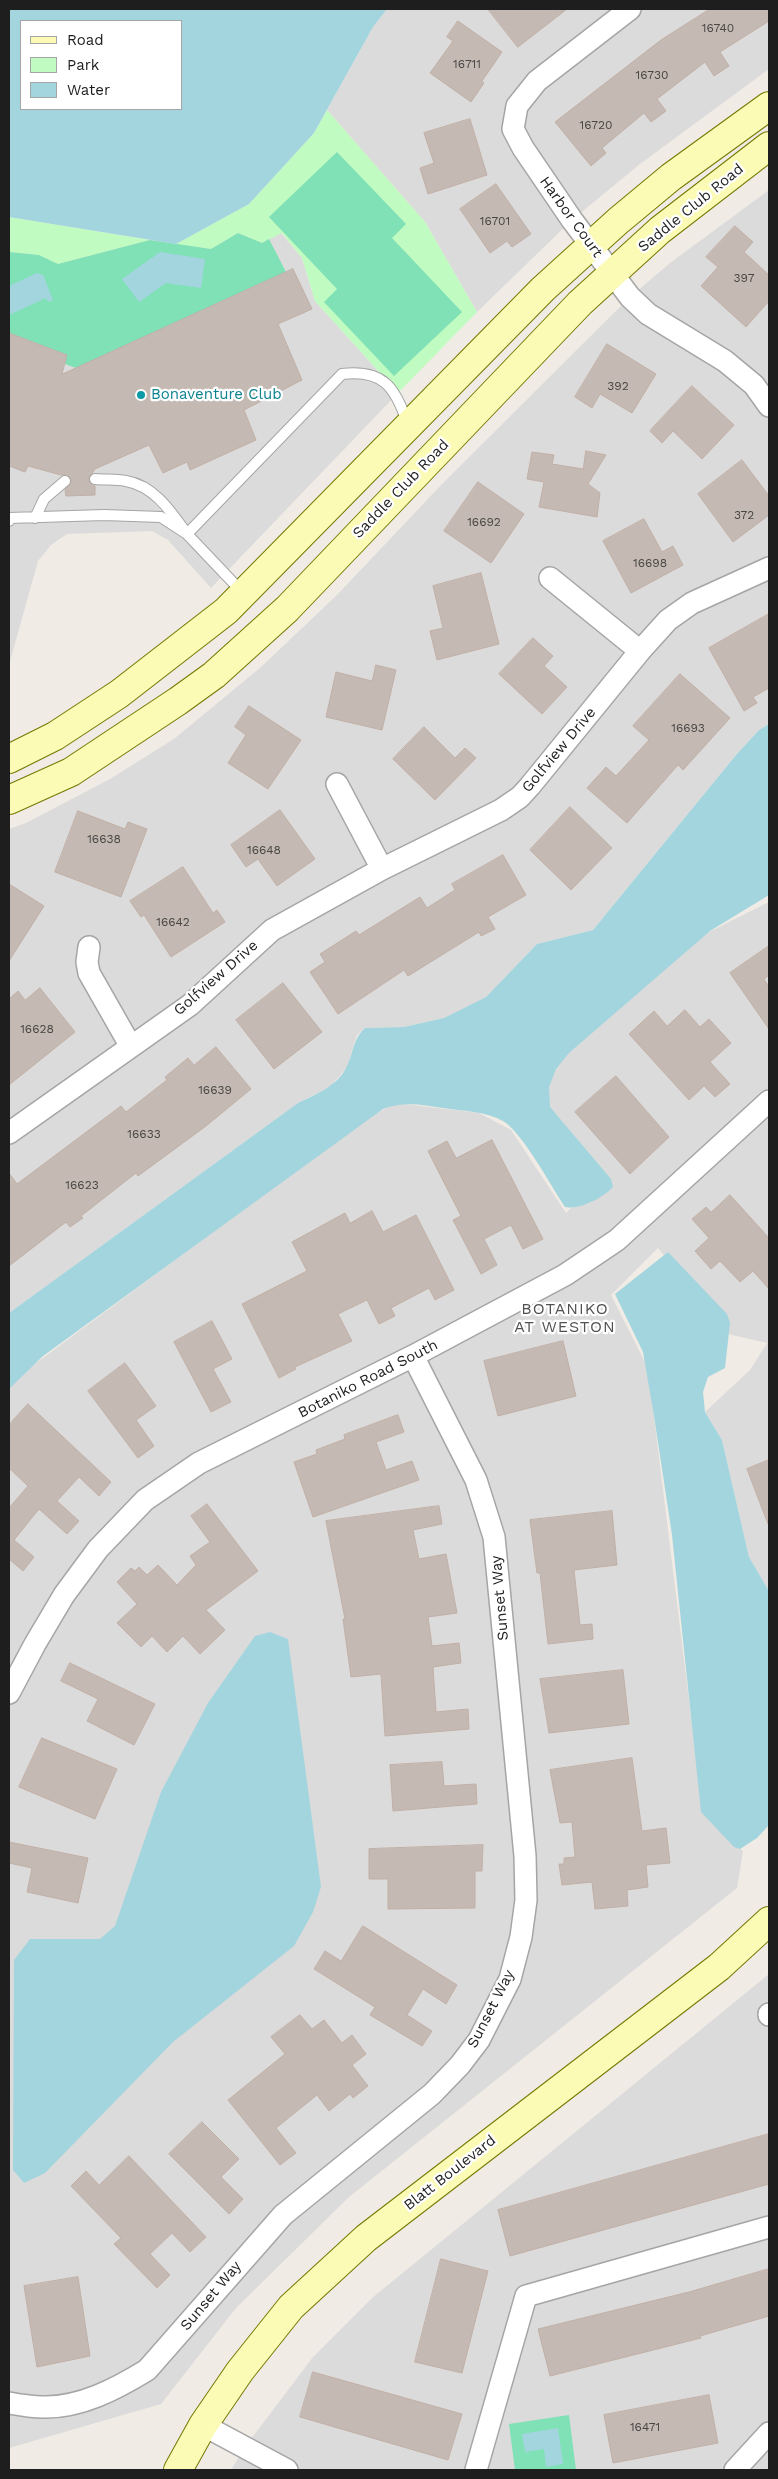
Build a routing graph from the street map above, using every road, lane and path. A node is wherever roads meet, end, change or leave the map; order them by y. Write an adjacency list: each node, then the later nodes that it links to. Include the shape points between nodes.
1 (630, 9): 4 (street, Harbor Court, via 537,81 517,106 513,129)
2 (769, 106): 4 (street, via 671,177)
3 (769, 146): 5 (street, Saddle Club Road, via 660,230)
4 (591, 245): 5 (street, Harbor Court); 7 (street)
5 (612, 273): 6 (street, Harbor Court, via 648,314 725,361 754,385); 19 (street, Saddle Club Road, via 253,642 178,702 71,772)
6 (769, 406)
7 (408, 426): 12 (lane, via 399,399 389,385 361,371 342,374); 15 (street)
8 (95, 479): 12 (lane, via 128,481 150,491 167,505)
9 (65, 481): 10 (lane, via 44,500)
10 (35, 518): 11 (lane); 12 (lane, via 143,515 161,517)
11 (9, 519)
12 (187, 534): 15 (lane)
13 (769, 568): 16 (street, Golfview Drive, via 692,603 668,620)
14 (550, 578): 16 (street)
15 (244, 594): 17 (street, via 206,628 119,694 55,736)
16 (640, 651): 20 (street, Golfview Drive, via 520,797 501,810)
17 (9, 758)
18 (337, 784): 20 (street)
19 (9, 800)
20 (382, 869): 22 (street, Golfview Drive, via 272,930 190,1005)
21 (89, 947): 22 (street, via 89,973)
22 (130, 1045): 24 (street, Golfview Drive)
23 (769, 1100): 25 (street, Botaniko Road South, via 617,1240 565,1275)
24 (9, 1133)
25 (413, 1356): 26 (street, Botaniko Road South, via 199,1463 145,1500 98,1549 64,1595); 29 (street, Sunset Way, via 476,1480 494,1537 525,1856 526,1900 510,1979 479,2040 460,2065 432,2094 283,2215 147,2370 119,2387 79,2402 44,2408)
26 (9, 1694)
27 (769, 1921): 30 (street, Blatt Boulevard, via 719,1967 366,2238 291,2308 240,2371)
28 (769, 2227): 34 (street, via 526,2296)
29 (9, 2403)
30 (203, 2424): 32 (street, Blatt Boulevard); 33 (street)
31 (769, 2433): 35 (street)
32 (178, 2470)
33 (287, 2470)
34 (476, 2470)
35 (735, 2470)

